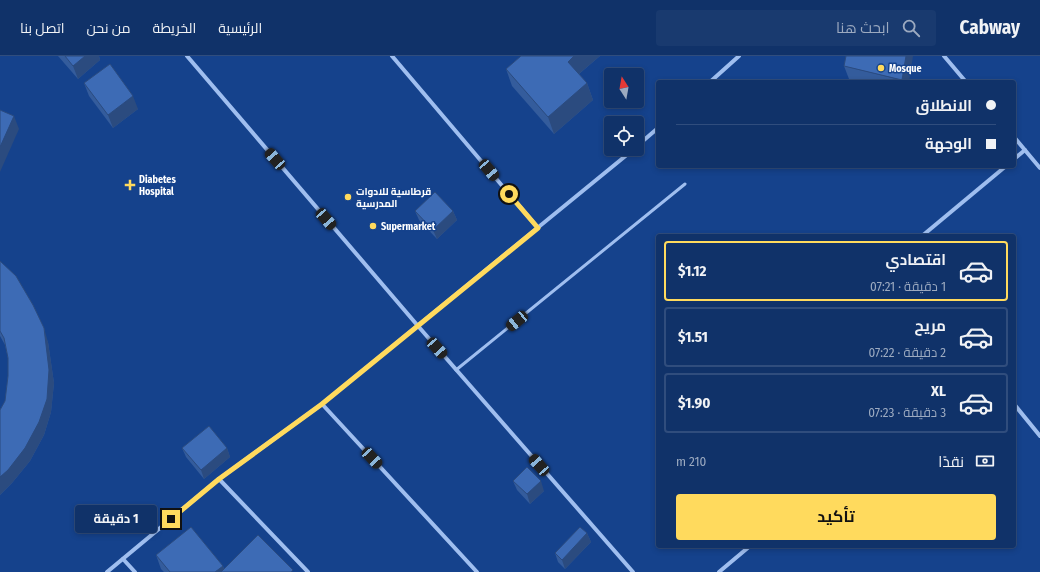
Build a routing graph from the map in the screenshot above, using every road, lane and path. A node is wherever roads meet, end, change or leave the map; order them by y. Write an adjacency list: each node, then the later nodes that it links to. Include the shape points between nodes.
1 (187, 56): 18 (street)
2 (392, 56): 16 (street)
3 (739, 56): 5 (street)
4 (944, 56): 6 (street)
5 (712, 80)
6 (964, 80)
7 (656, 130): 9 (street)
8 (1016, 139): 10 (street)
9 (644, 140)
10 (1025, 150): 12 (street); 14 (street)
11 (625, 156): 16 (street)
12 (1016, 157)
13 (1004, 168): 17 (street)
14 (1040, 168)
15 (685, 184): 19 (lane)
16 (538, 228): 18 (street)
17 (924, 234)
18 (418, 326): 19 (street); 20 (street)
19 (456, 370): 30 (street)
20 (322, 404): 23 (street); 29 (street)
21 (1016, 406): 22 (street)
22 (1040, 436)
23 (219, 479): 25 (street); 28 (street)
24 (748, 548): 31 (street)
25 (123, 559): 26 (street); 27 (street)
26 (108, 572)
27 (135, 572)
28 (308, 572)
29 (477, 572)
30 (633, 572)
31 (719, 572)

